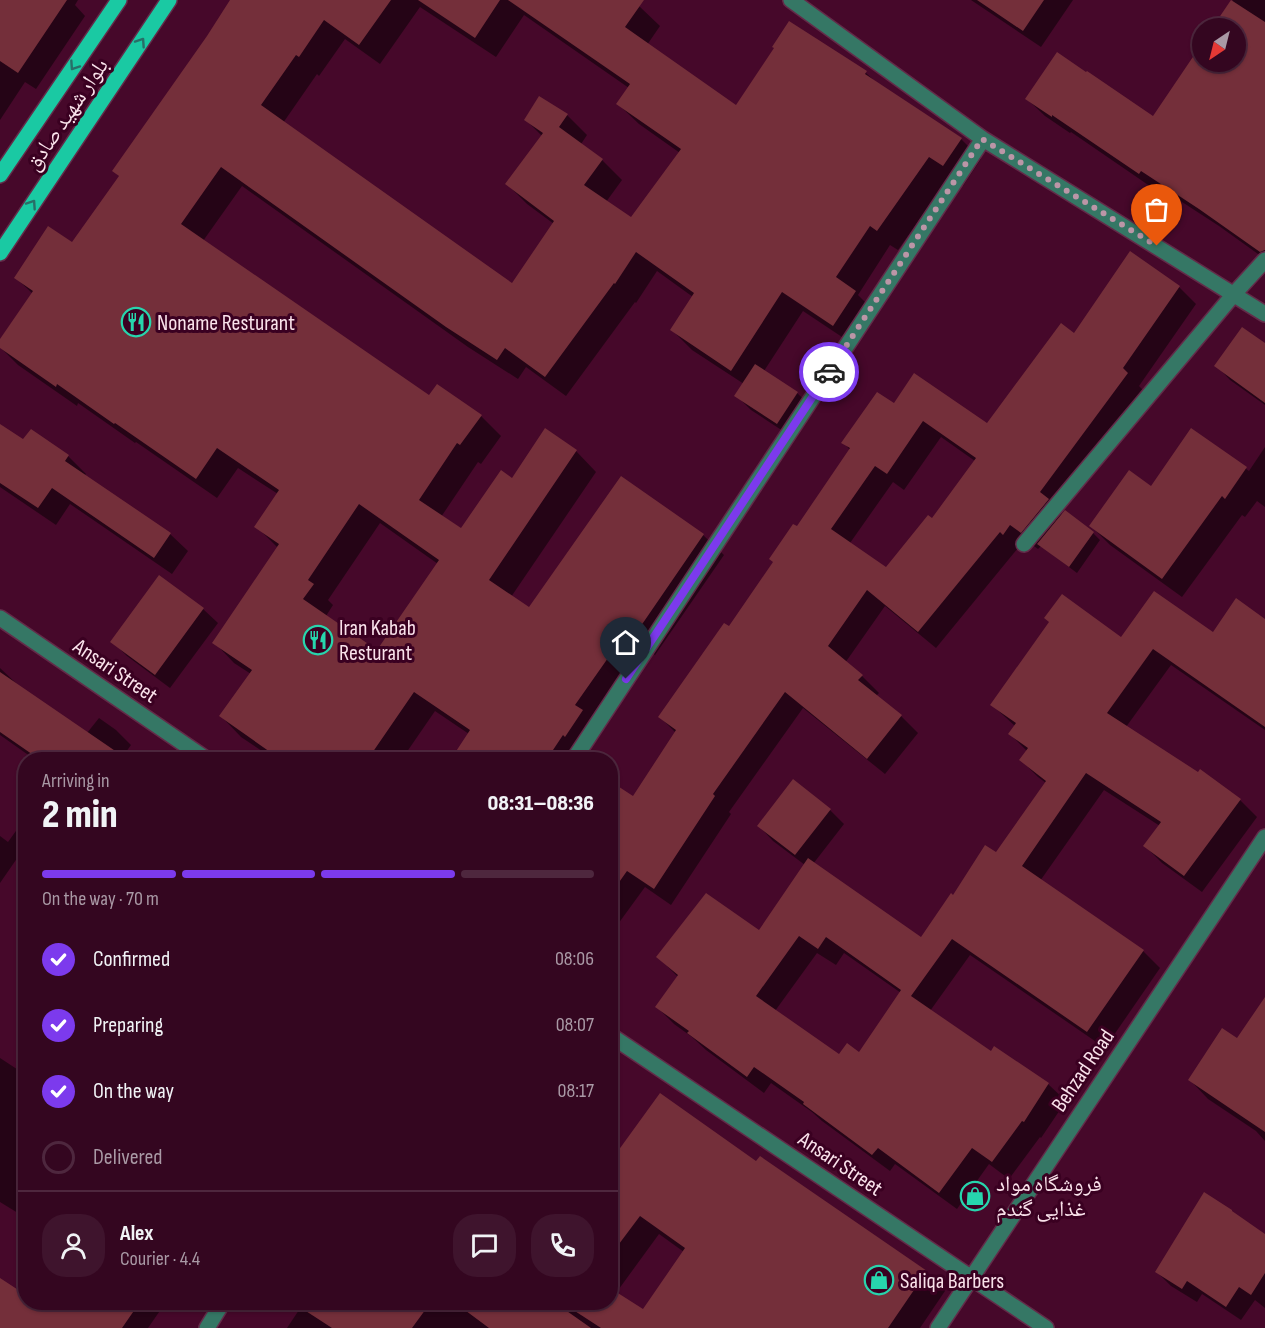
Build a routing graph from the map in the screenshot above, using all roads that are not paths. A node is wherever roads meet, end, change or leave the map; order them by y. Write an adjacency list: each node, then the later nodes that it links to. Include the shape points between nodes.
1 (118, 0): 5 (main road, بلوار شهید صادق, one-way to 5)
2 (169, 0): 6 (main road, بلوار شهید صادق, one-way to 2)
3 (790, 0): 4 (street)
4 (982, 139): 8 (street); 13 (street)
5 (0, 175)
6 (0, 253)
7 (1265, 260): 8 (street)
8 (1234, 294): 9 (street); 10 (street)
9 (1265, 314)
10 (1024, 544)
11 (0, 618): 12 (street, Ansari Street)
12 (196, 752)
13 (579, 752)
14 (1265, 837): 16 (street, Behzad Road)
15 (618, 1040): 16 (street, Ansari Street)
16 (970, 1278): 19 (street, Behzad Road); 20 (street, Ansari Street)
17 (218, 1310): 18 (street)
18 (207, 1328)
19 (938, 1328)
20 (1046, 1328)

